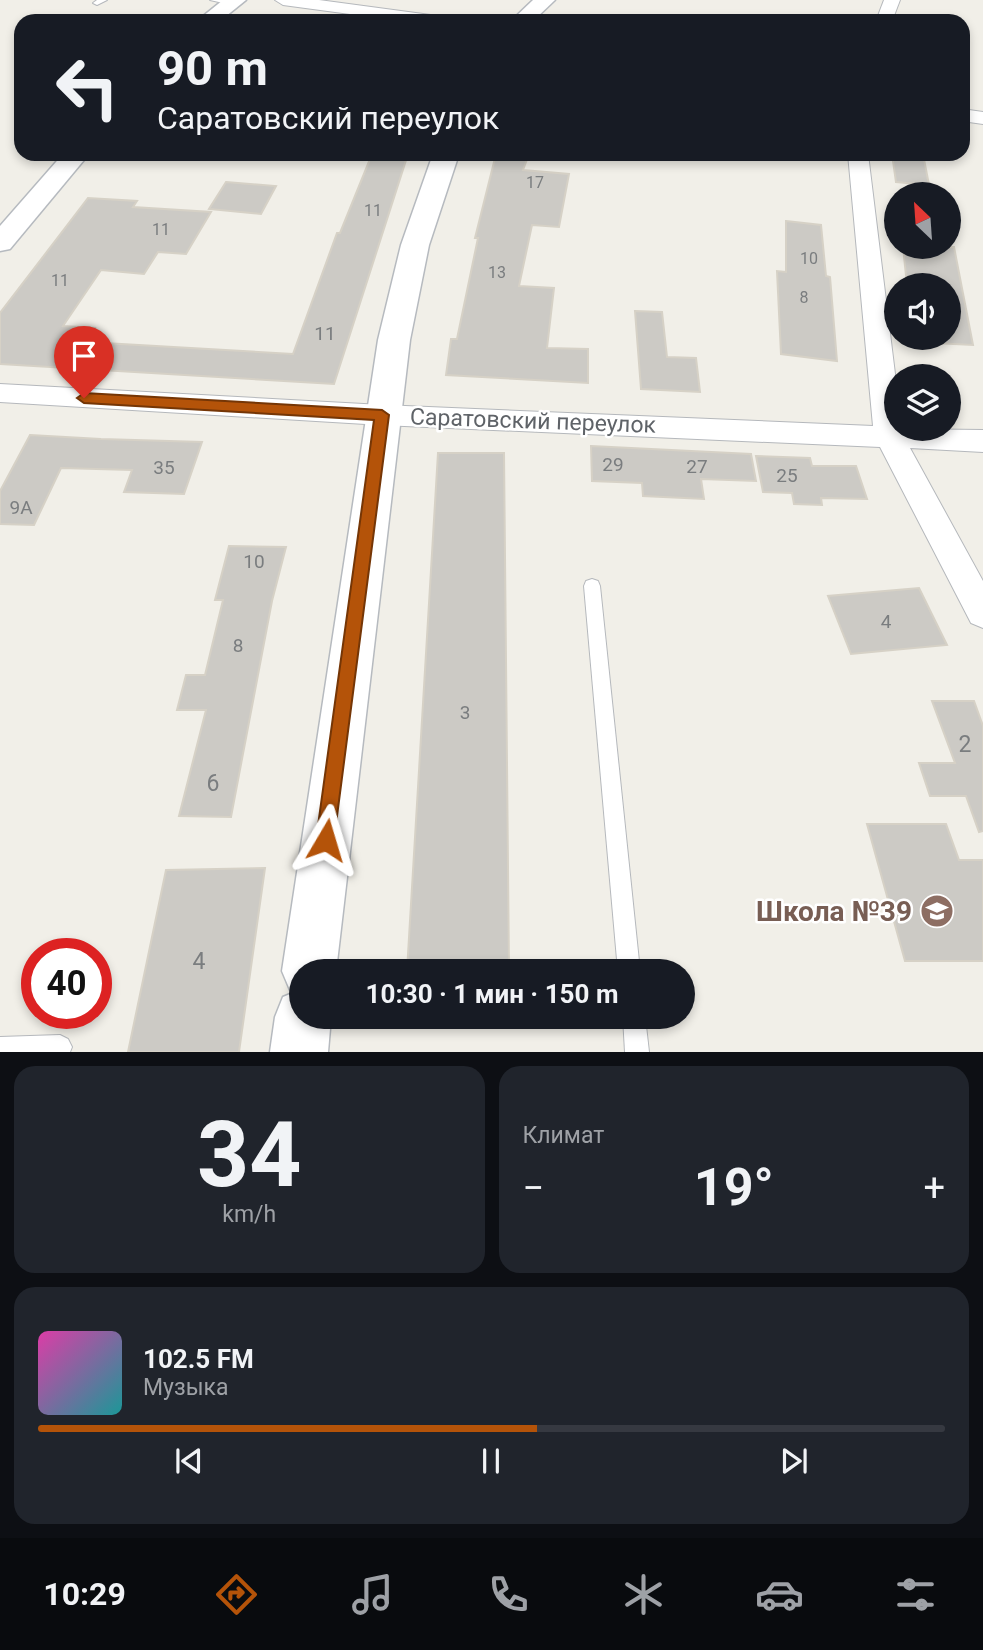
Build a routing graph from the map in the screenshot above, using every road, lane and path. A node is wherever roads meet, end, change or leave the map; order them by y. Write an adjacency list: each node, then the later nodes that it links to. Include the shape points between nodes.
1 (283, 0): 5 (street)
2 (545, 0): 6 (street)
3 (227, 1): 4 (street)
4 (214, 14)
5 (386, 14)
6 (529, 14)
7 (70, 161): 10 (street)
8 (443, 161): 13 (street, via 406,281)
9 (859, 161): 12 (street)
10 (0, 243)
11 (0, 393): 13 (street, Саратовский переулок)
12 (884, 398)
13 (382, 415): 14 (street, Саратовский переулок); 20 (street)
14 (884, 435)
15 (961, 440): 17 (street, Саратовский переулок)
16 (891, 441): 19 (street)
17 (983, 441)
18 (592, 586): 21 (lane)
19 (983, 613)
20 (311, 959)
21 (628, 959)
22 (302, 1029): 26 (street)
23 (635, 1029): 27 (lane)
24 (60, 1046): 25 (lane)
25 (0, 1049)
26 (299, 1052)
27 (637, 1052)

